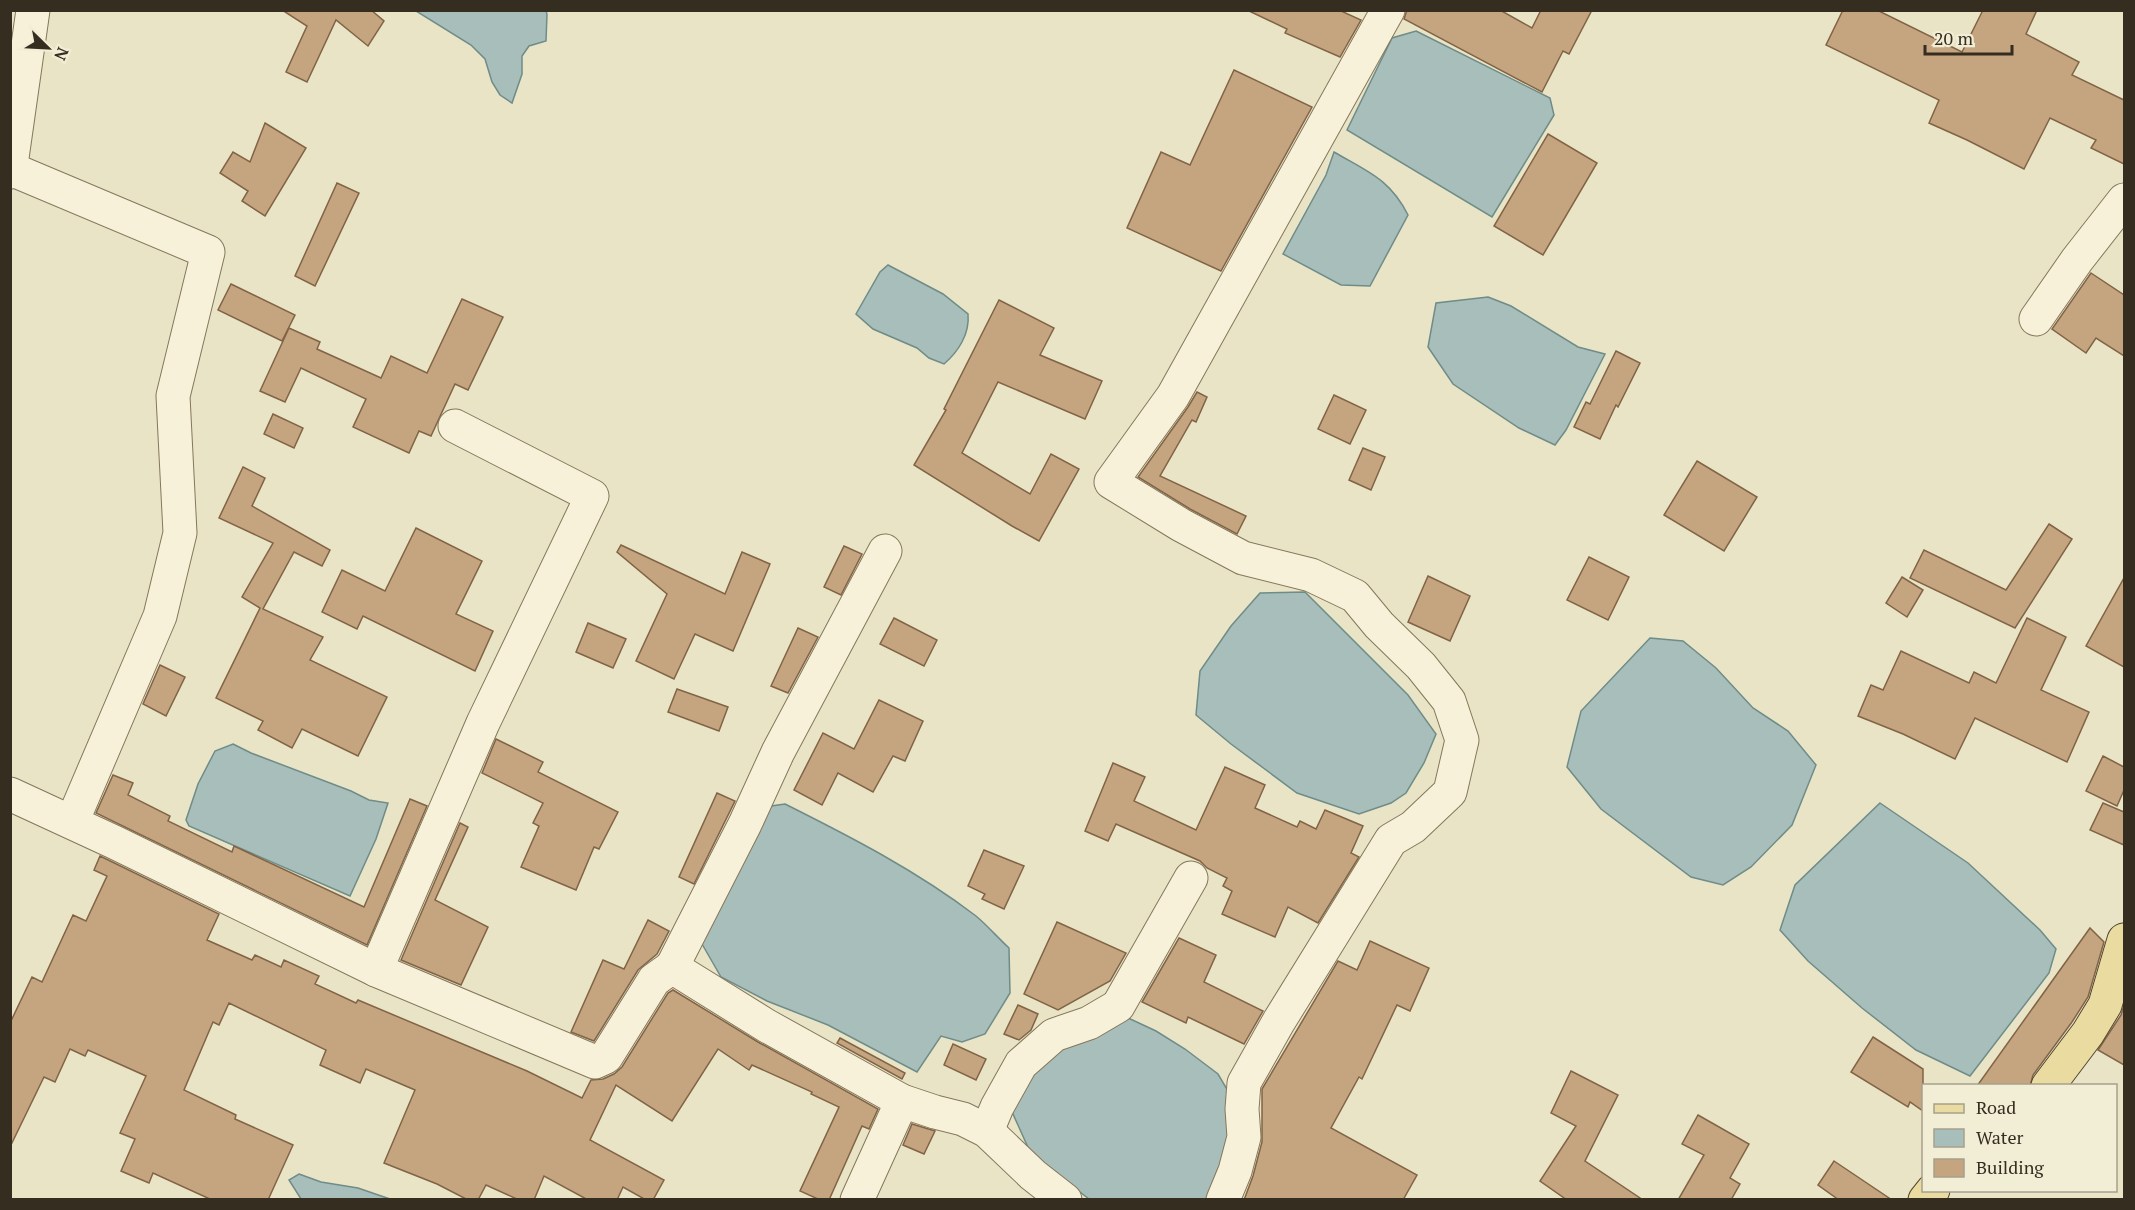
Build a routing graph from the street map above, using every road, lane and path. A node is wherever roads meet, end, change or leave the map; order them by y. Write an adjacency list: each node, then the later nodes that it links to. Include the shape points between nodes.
1 (33, 10): 3 (street)
2 (1388, 10): 19 (street, via 1173,396 1111,482 1243,558 1311,575 1355,596 1449,701 1462,740 1450,792 1413,827 1391,840 1244,1083 1244,1137)
3 (11, 170): 9 (street, via 208,252 173,396 180,533 160,616)
4 (2124, 200): 5 (street)
5 (2036, 319)
6 (455, 426): 13 (street, via 592,496 483,723)
7 (885, 551): 12 (street, via 778,752)
8 (10, 794): 9 (street)
9 (72, 822): 13 (street)
10 (1191, 878): 16 (street, via 1118,1006 1089,1023 1054,1035 1021,1064)
11 (2124, 940): 14 (main road, via 2105,1005)
12 (672, 967): 13 (street, via 654,980 606,1057 595,1062); 15 (street, via 767,1026)
13 (376, 969)
14 (2050, 1084)
15 (902, 1101): 16 (street, via 963,1119); 17 (street)
16 (987, 1131): 18 (street)
17 (857, 1200)
18 (1065, 1200)
19 (1223, 1200)

